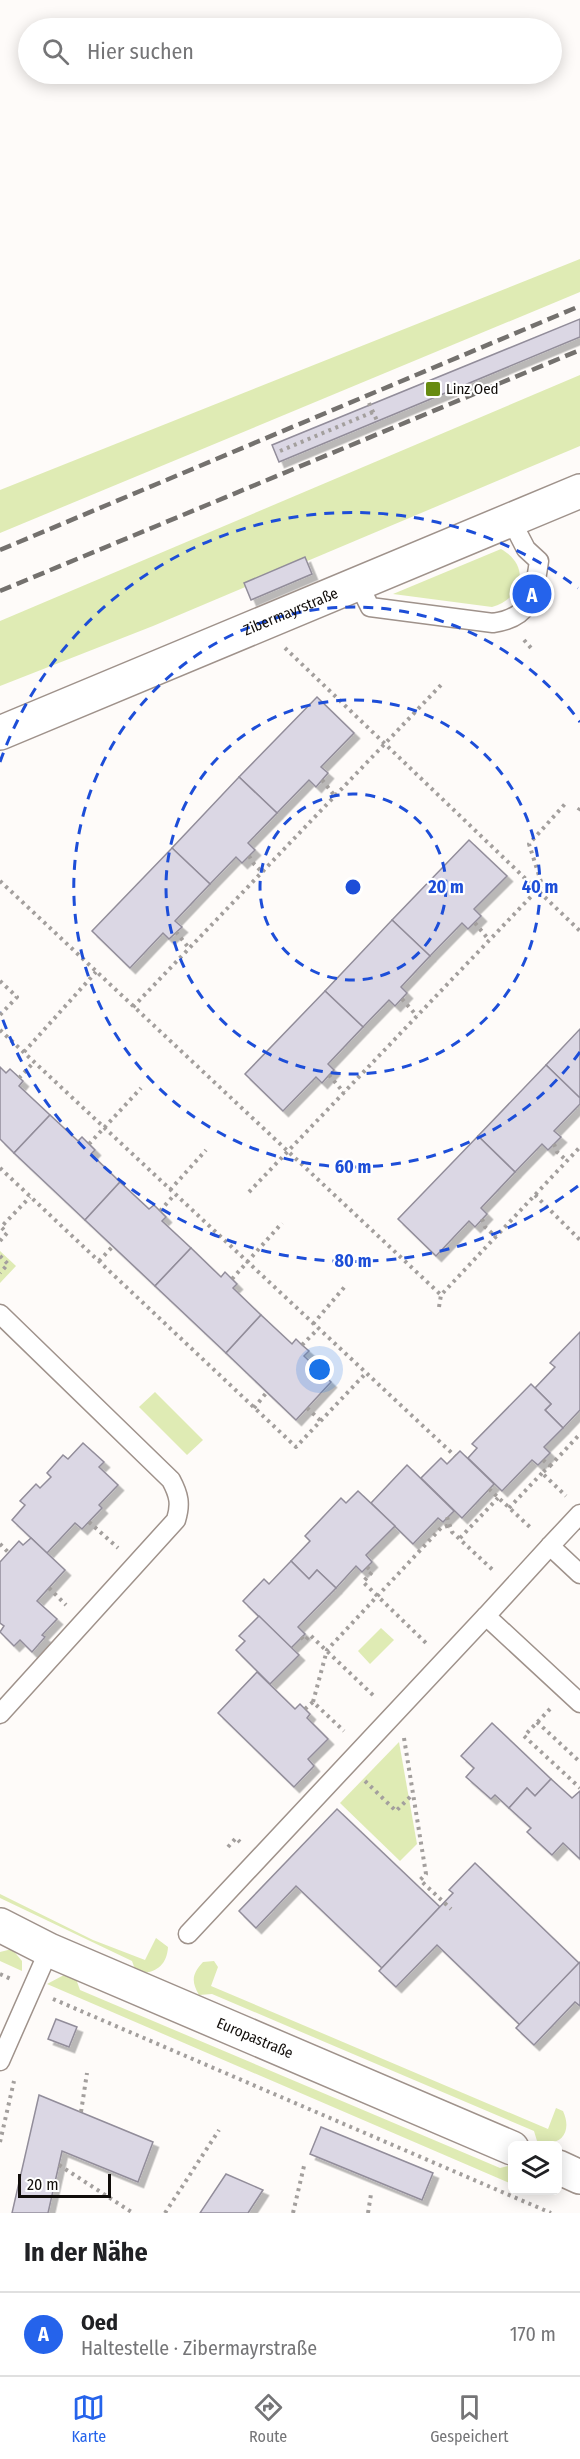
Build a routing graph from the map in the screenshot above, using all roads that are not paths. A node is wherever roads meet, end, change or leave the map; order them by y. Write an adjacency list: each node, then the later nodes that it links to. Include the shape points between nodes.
1 (580, 491): 2 (street, Zibermayrstraße)
2 (511, 520): 3 (street, Zibermayrstraße); 3 (lane, via 526,549 539,561 528,606 518,617 493,623)
3 (364, 595): 4 (street, Zibermayrstraße, via 228,639)
4 (0, 733)
5 (0, 1314): 11 (lane, via 171,1480 181,1506 176,1520)
6 (576, 1508): 7 (lane)
7 (550, 1546): 8 (lane); 9 (lane)
8 (580, 1574)
9 (486, 1616): 10 (lane); 13 (lane)
10 (580, 1703)
11 (0, 1714)
12 (0, 1924): 14 (street, Europastraße)
13 (188, 1934)
14 (49, 1950): 15 (lane); 16 (street, Europastraße)
15 (0, 2061)
16 (508, 2146)
17 (562, 2170): 18 (street)
18 (580, 2177)

